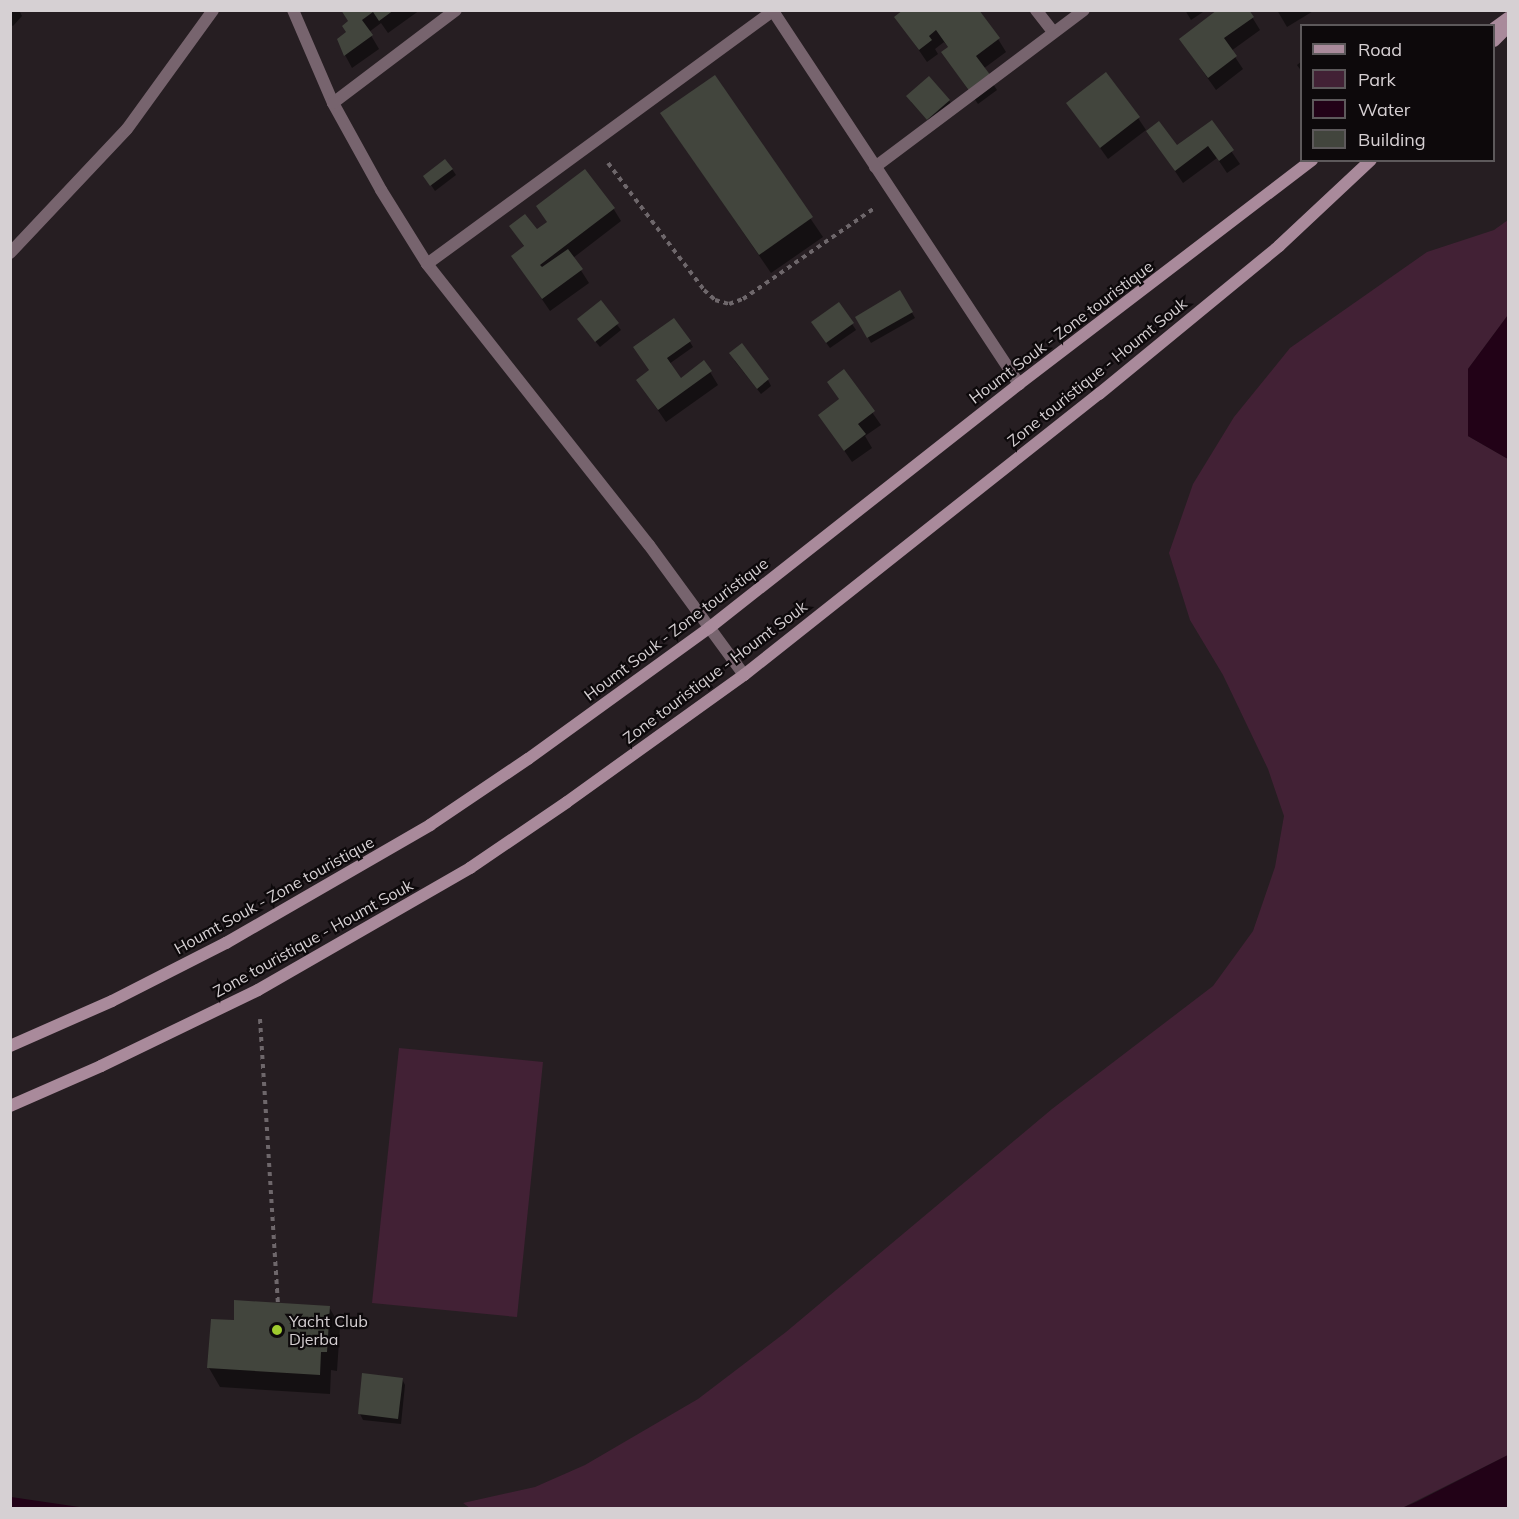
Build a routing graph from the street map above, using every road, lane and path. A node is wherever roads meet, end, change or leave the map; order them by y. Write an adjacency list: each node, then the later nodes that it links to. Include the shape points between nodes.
1 (213, 10): 17 (street, via 127,129)
2 (293, 10): 11 (street)
3 (456, 10): 11 (street)
4 (1036, 10): 9 (street)
5 (1084, 10): 9 (street)
6 (1509, 18): 7 (main road)
7 (1495, 27)
8 (1509, 27): 10 (main road)
9 (1053, 32): 15 (street)
10 (1495, 40)
11 (333, 103): 18 (street)
12 (591, 141): 15 (street, via 773,10); 16 (path, via 704,290 715,300 729,304 744,298); 18 (street)
13 (1309, 162): 19 (main road, Houmt Souk - Zone touristique)
14 (1369, 162): 21 (main road, Zone touristique - Houmt Souk, via 1252,269)
15 (875, 167): 16 (street)
16 (894, 195): 19 (street)
17 (10, 253)
18 (427, 264): 20 (street, via 649,545)
19 (1019, 384): 20 (main road, Houmt Souk - Zone touristique)
20 (709, 628): 21 (street); 23 (main road, Houmt Souk - Zone touristique, via 430,825 226,943)
21 (744, 675): 22 (main road, Zone touristique - Houmt Souk, via 470,868)
22 (258, 990): 24 (main road, Zone touristique - Houmt Souk); 25 (path)
23 (10, 1047)
24 (10, 1106)
25 (278, 1302)

